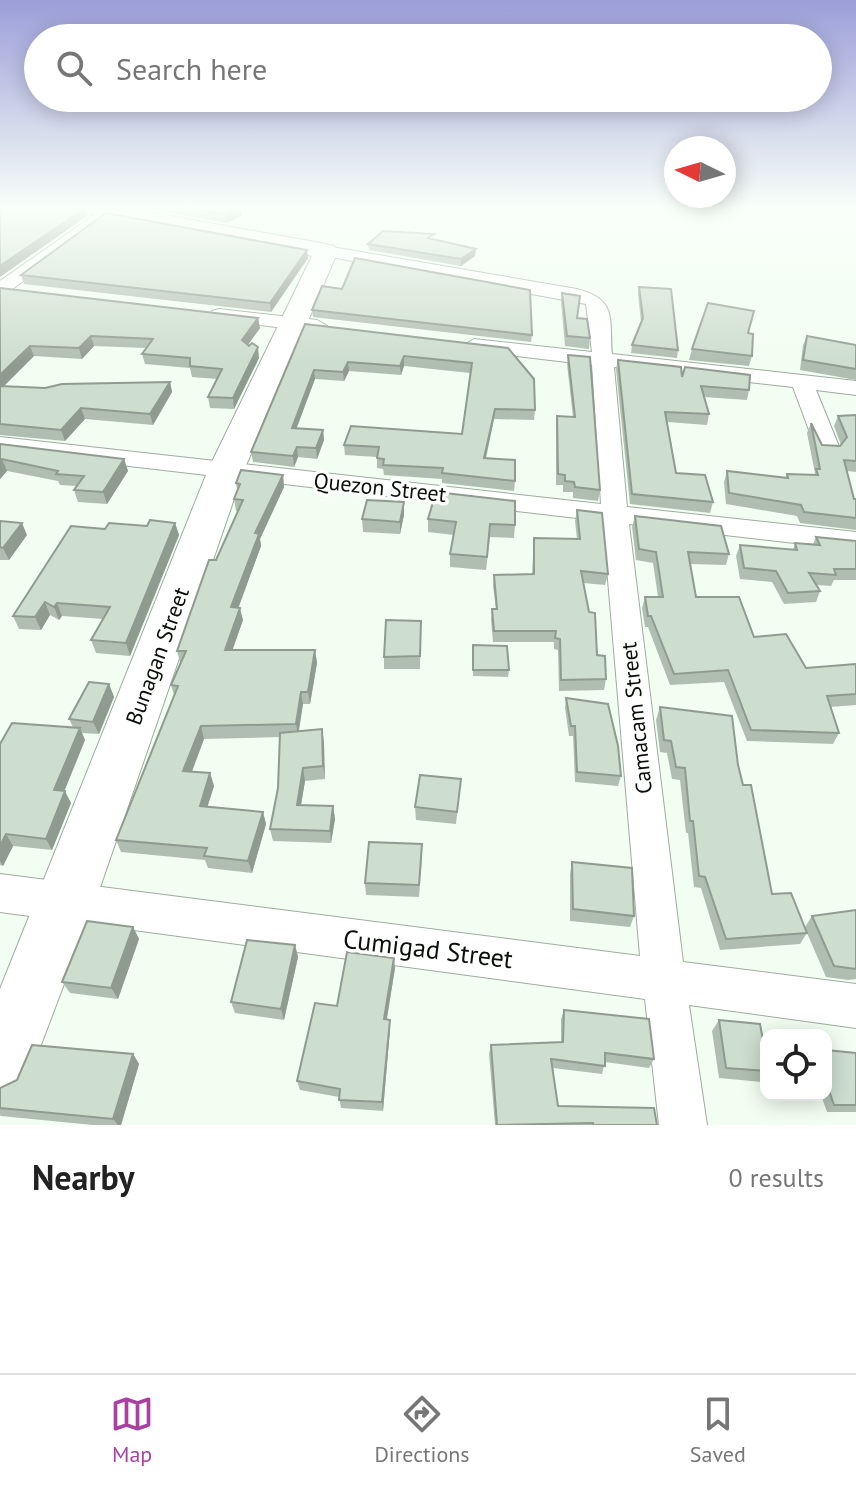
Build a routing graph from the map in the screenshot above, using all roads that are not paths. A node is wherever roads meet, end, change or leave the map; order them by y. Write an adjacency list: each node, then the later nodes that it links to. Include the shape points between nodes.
1 (43, 258): 4 (street)
2 (323, 258): 7 (main road, Bunagan Street)
3 (369, 258): 10 (street, Camacam Street, via 593,300 599,309)
4 (0, 290): 5 (street)
5 (31, 294)
6 (202, 313): 7 (street)
7 (295, 323): 8 (street); 15 (main road, Bunagan Street)
8 (342, 329)
9 (450, 342): 10 (street)
10 (604, 361): 11 (street); 16 (street, Camacam Street)
11 (803, 384): 12 (street); 14 (street)
12 (856, 388)
13 (0, 444): 15 (street, Quezon Street)
14 (828, 449)
15 (226, 470): 16 (street, Quezon Street); 19 (main road, Bunagan Street)
16 (615, 513): 17 (street, Quezon Street); 20 (street, Camacam Street)
17 (856, 541)
18 (0, 893): 19 (street, Cumigad Street)
19 (66, 902): 20 (street, Cumigad Street); 22 (main road, Bunagan Street)
20 (664, 980): 21 (street, Cumigad Street); 23 (street, Camacam Street)
21 (856, 1006)
22 (0, 1066)
23 (683, 1125)

